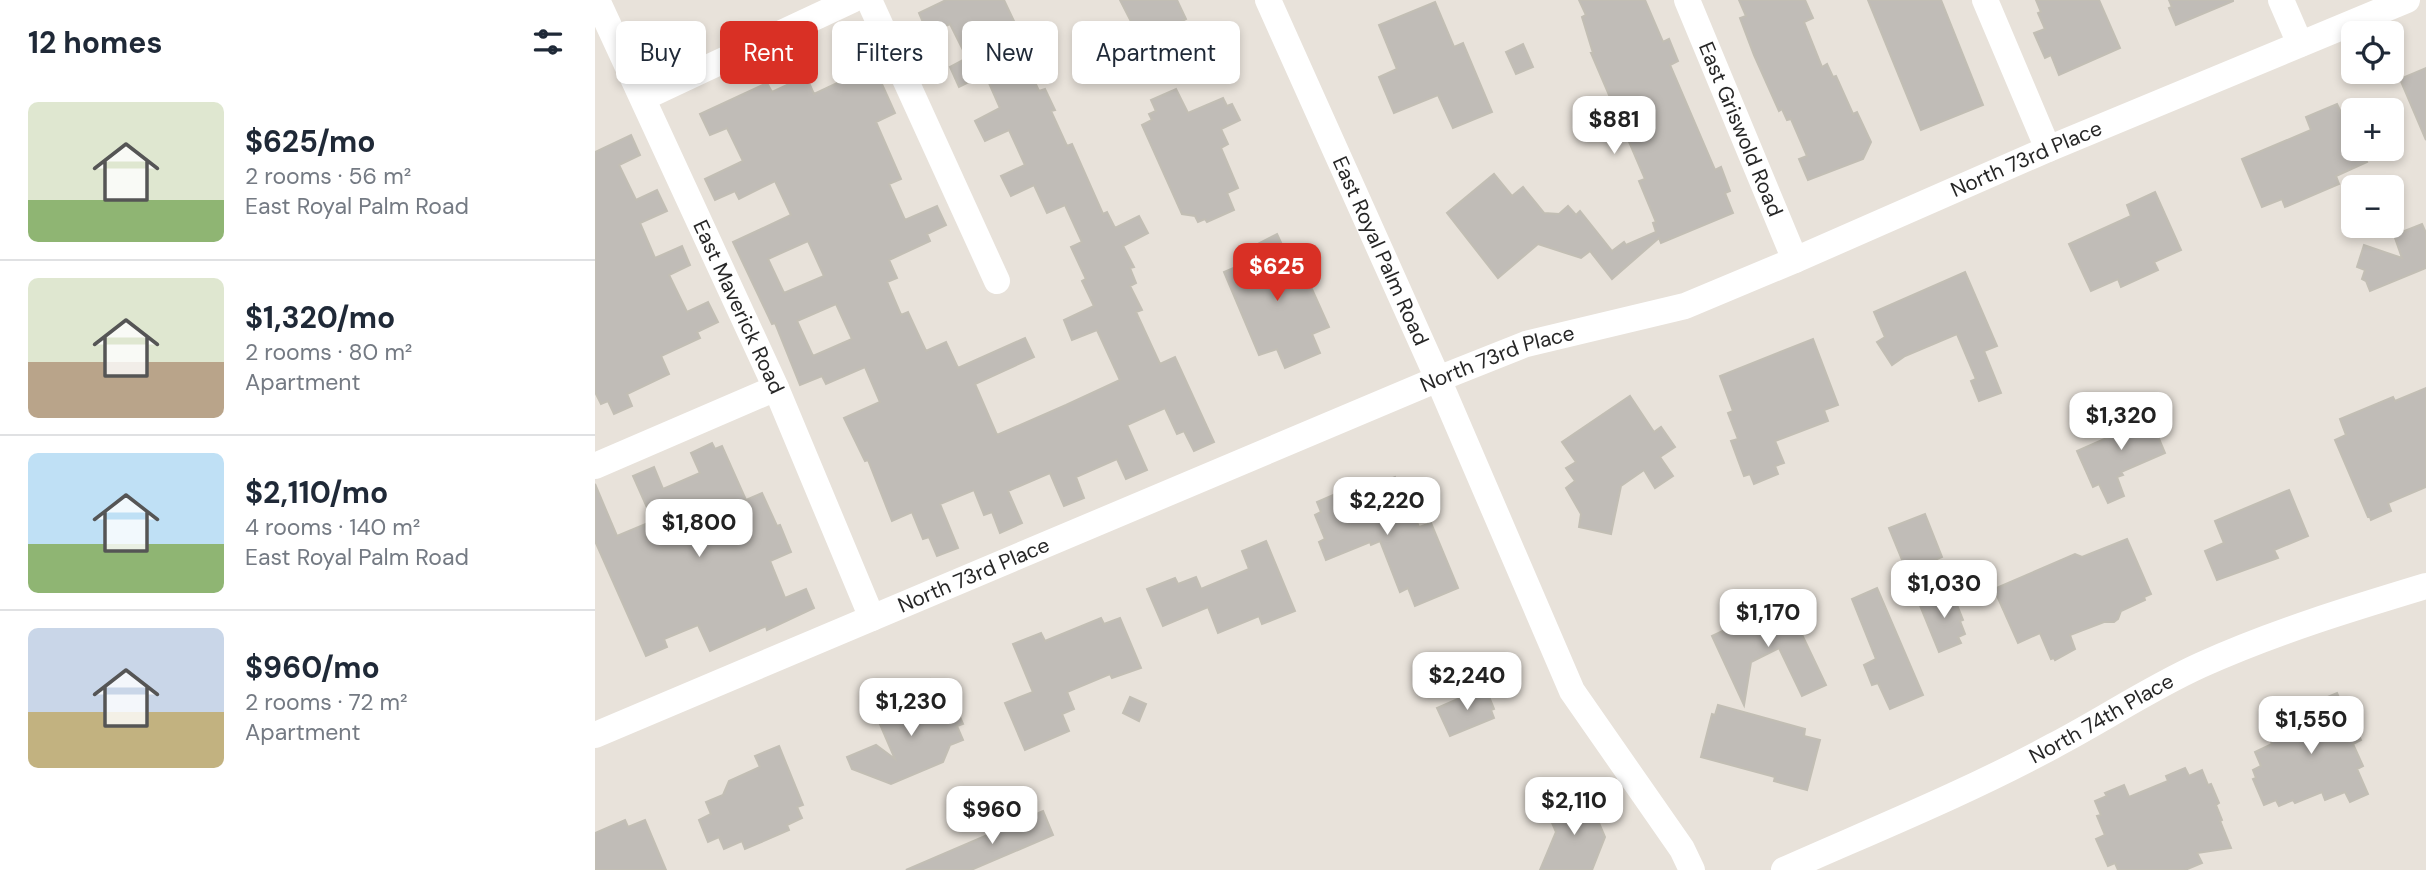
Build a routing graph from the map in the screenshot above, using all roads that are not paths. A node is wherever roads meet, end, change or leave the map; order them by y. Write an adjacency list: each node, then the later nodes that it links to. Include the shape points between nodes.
1 (597, 0): 10 (street, East Maverick Road)
2 (852, 0): 10 (street)
3 (869, 0): 13 (street)
4 (1269, 0): 14 (street, East Royal Palm Road)
5 (1687, 0): 12 (street, East Griswold Road)
6 (1985, 0): 11 (street)
7 (2281, 0): 9 (street)
8 (2407, 0): 9 (street, North 73rd Place)
9 (2300, 44): 11 (street, North 73rd Place)
10 (643, 98): 15 (street, East Maverick Road)
11 (2047, 149): 12 (street, North 73rd Place)
12 (1795, 260): 14 (street, North 73rd Place, via 1685,306 1525,344)
13 (997, 281)
14 (1438, 379): 18 (street, North 73rd Place); 20 (street, East Royal Palm Road, via 1572,691)
15 (776, 388): 16 (street); 18 (street, East Maverick Road)
16 (595, 466)
17 (2426, 586): 21 (street, North 74th Place, via 2289,630 2201,665 1949,798)
18 (872, 618): 19 (street, North 73rd Place)
19 (595, 735)
20 (1692, 870)
21 (1784, 870)

